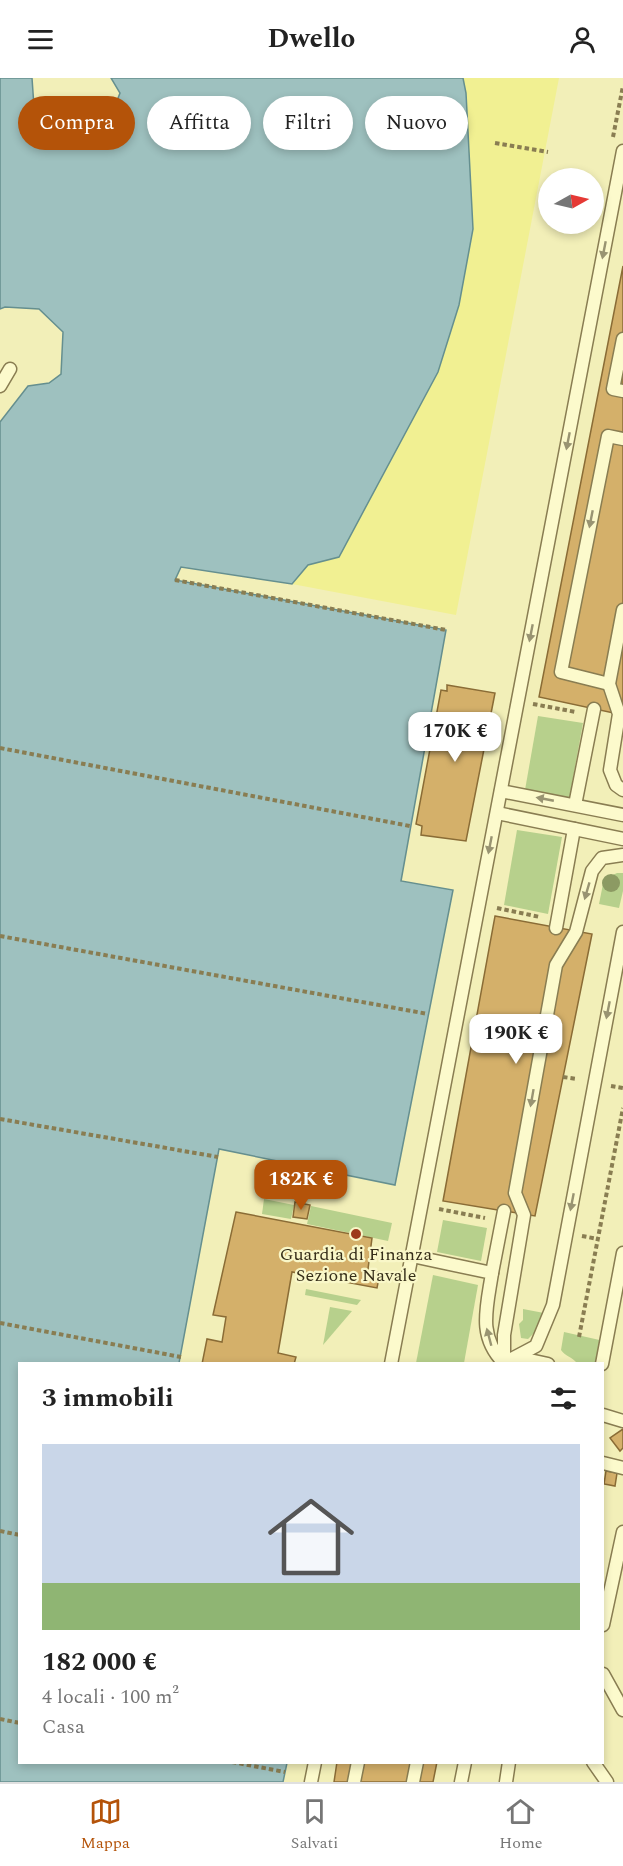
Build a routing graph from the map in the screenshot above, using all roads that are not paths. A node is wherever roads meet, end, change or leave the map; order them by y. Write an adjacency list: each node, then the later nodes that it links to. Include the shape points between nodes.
1 (623, 151): 11 (lane, one-way to 11)
2 (623, 339): 5 (lane, via 613,389)
3 (10, 369): 4 (lane)
4 (0, 386)
5 (623, 391)
6 (623, 439): 8 (lane, one-way to 8, via 608,436 561,672)
7 (623, 610): 8 (lane)
8 (609, 684): 10 (lane, via 619,714 610,770 615,785)
9 (593, 712): 12 (lane)
10 (623, 790)
11 (501, 791): 12 (lane, one-way to 11); 13 (lane)
12 (575, 805): 14 (lane)
13 (496, 813): 15 (lane); 22 (lane, one-way to 22)
14 (623, 814)
15 (574, 829): 16 (lane); 18 (lane)
16 (623, 839)
17 (623, 855): 26 (lane, one-way to 26, via 602,858 592,871 576,932 556,965 515,1192 524,1215)
18 (557, 924)
19 (623, 932): 27 (lane, one-way to 27, via 553,1305 536,1346)
20 (503, 1216): 23 (lane)
21 (623, 1253): 30 (lane)
22 (412, 1256): 23 (lane); 24 (lane)
23 (492, 1273): 25 (lane, one-way to 23, via 487,1338)
24 (391, 1362)
25 (502, 1362)
26 (503, 1362)
27 (505, 1362)
28 (508, 1362): 29 (lane, via 525,1359)
29 (539, 1362)
30 (602, 1362)
31 (604, 1415): 32 (lane)
32 (623, 1421)
33 (604, 1463): 34 (lane)
34 (623, 1468)
35 (623, 1532): 36 (lane)
36 (604, 1620)
37 (604, 1676): 38 (lane)
38 (623, 1710)
39 (315, 1764): 45 (lane)
40 (358, 1764): 46 (lane)
41 (417, 1764): 47 (lane)
42 (465, 1764): 48 (lane)
43 (509, 1764): 49 (lane)
44 (595, 1764): 50 (lane)
45 (311, 1782)
46 (354, 1782)
47 (413, 1782)
48 (461, 1782)
49 (506, 1782)
50 (607, 1782)

